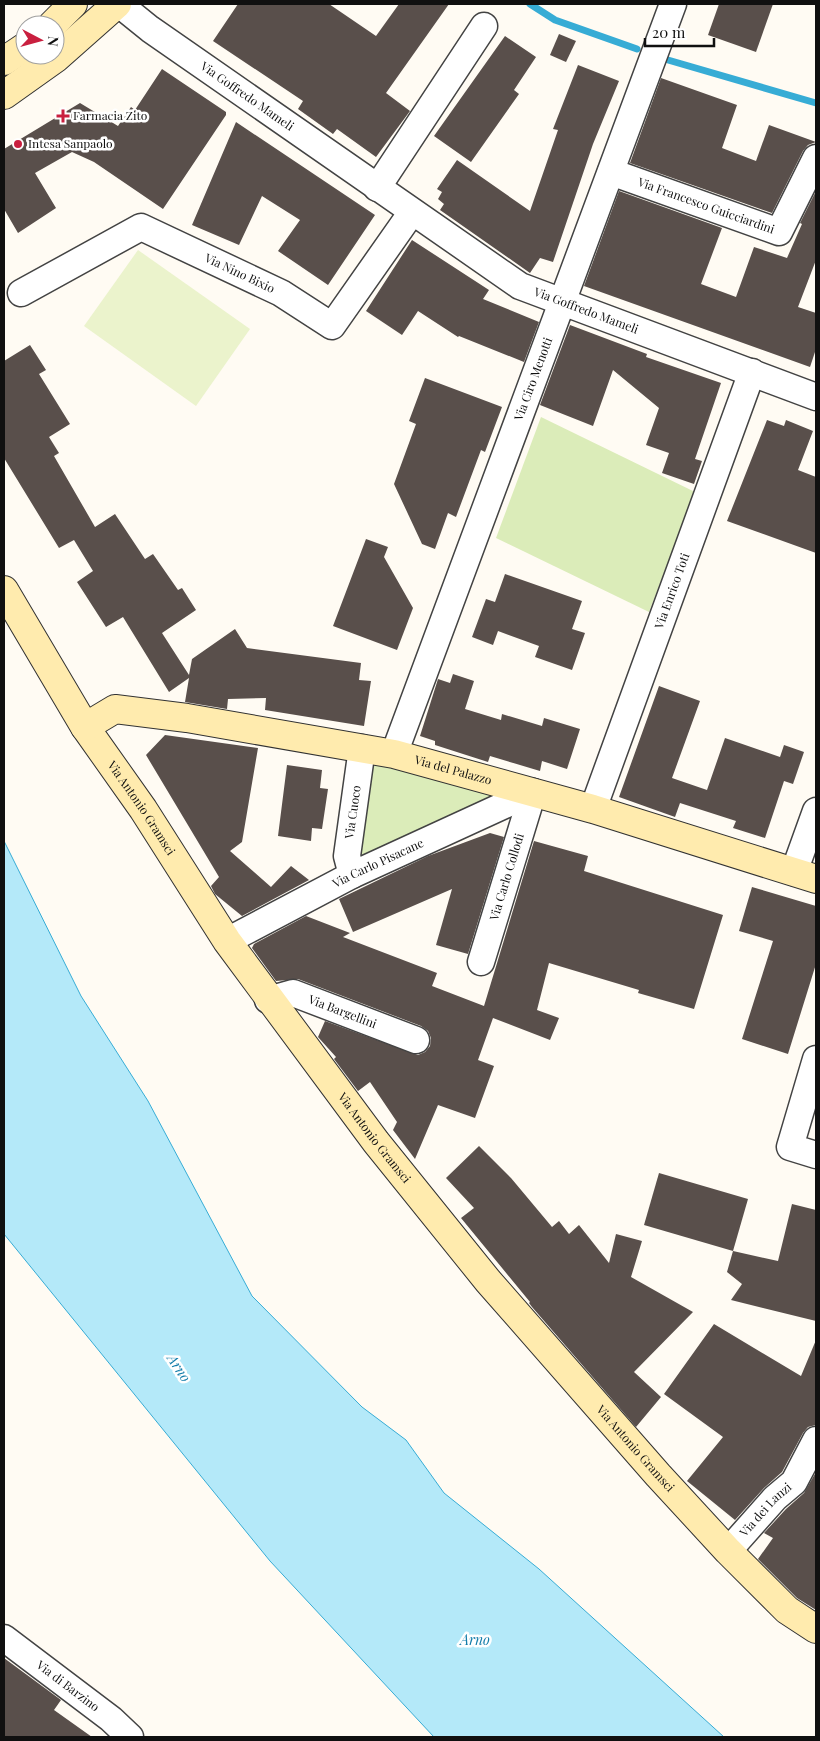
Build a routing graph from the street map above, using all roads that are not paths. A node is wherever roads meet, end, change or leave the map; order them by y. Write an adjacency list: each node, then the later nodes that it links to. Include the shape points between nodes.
1 (73, 4): 4 (main road)
2 (118, 4): 8 (main road, via 56,58); 11 (street, Via Goffredo Mameli)
3 (673, 4): 10 (street, Via Ciro Menotti)
4 (62, 15)
5 (484, 26): 11 (street)
6 (15, 54): 7 (main road)
7 (4, 61)
8 (4, 94)
9 (816, 158): 10 (street, Via Francesco Guicciardini, via 779,232)
10 (611, 172): 14 (street, Via Ciro Menotti)
11 (376, 188): 12 (street, Via Goffredo Mameli)
12 (412, 212): 13 (street, Via Nino Bixio, via 332,326 281,293 141,227); 14 (street, Via Goffredo Mameli, via 520,286)
13 (21, 293)
14 (562, 303): 15 (street, Via Goffredo Mameli); 20 (street, Via Ciro Menotti)
15 (752, 372): 16 (street, Via Goffredo Mameli); 22 (street, Via Enrico Toti)
16 (816, 397)
17 (4, 590): 18 (main road, Via Antonio Gramsci)
18 (85, 727): 19 (main road, Via del Palazzo, via 115,708); 26 (main road, Via Antonio Gramsci, via 143,809)
19 (362, 748): 20 (main road, Via del Palazzo); 24 (street, Via Cuoco, via 347,856)
20 (394, 754): 21 (main road, Via del Palazzo)
21 (533, 792): 22 (main road, Via del Palazzo); 24 (street, Via Carlo Pisacane); 27 (street, Via Carlo Collodi)
22 (593, 809): 25 (main road, Via del Palazzo)
23 (816, 811): 25 (street)
24 (352, 875): 26 (street, Via Carlo Pisacane)
25 (805, 876)
26 (227, 941): 28 (main road, Via Antonio Gramsci)
27 (481, 962)
28 (268, 1000): 29 (street, Via Bargellini, via 293,993); 33 (main road, Via Antonio Gramsci, via 488,1281)
29 (416, 1040)
30 (816, 1059): 31 (street, via 790,1147)
31 (816, 1155)
32 (816, 1440): 33 (street, Via dei Lanzi, via 794,1482 775,1498)
33 (728, 1551): 34 (main road, Via Antonio Gramsci, via 787,1610)
34 (816, 1629)
35 (4, 1638): 36 (street, Via di Barzino)
36 (130, 1737)

